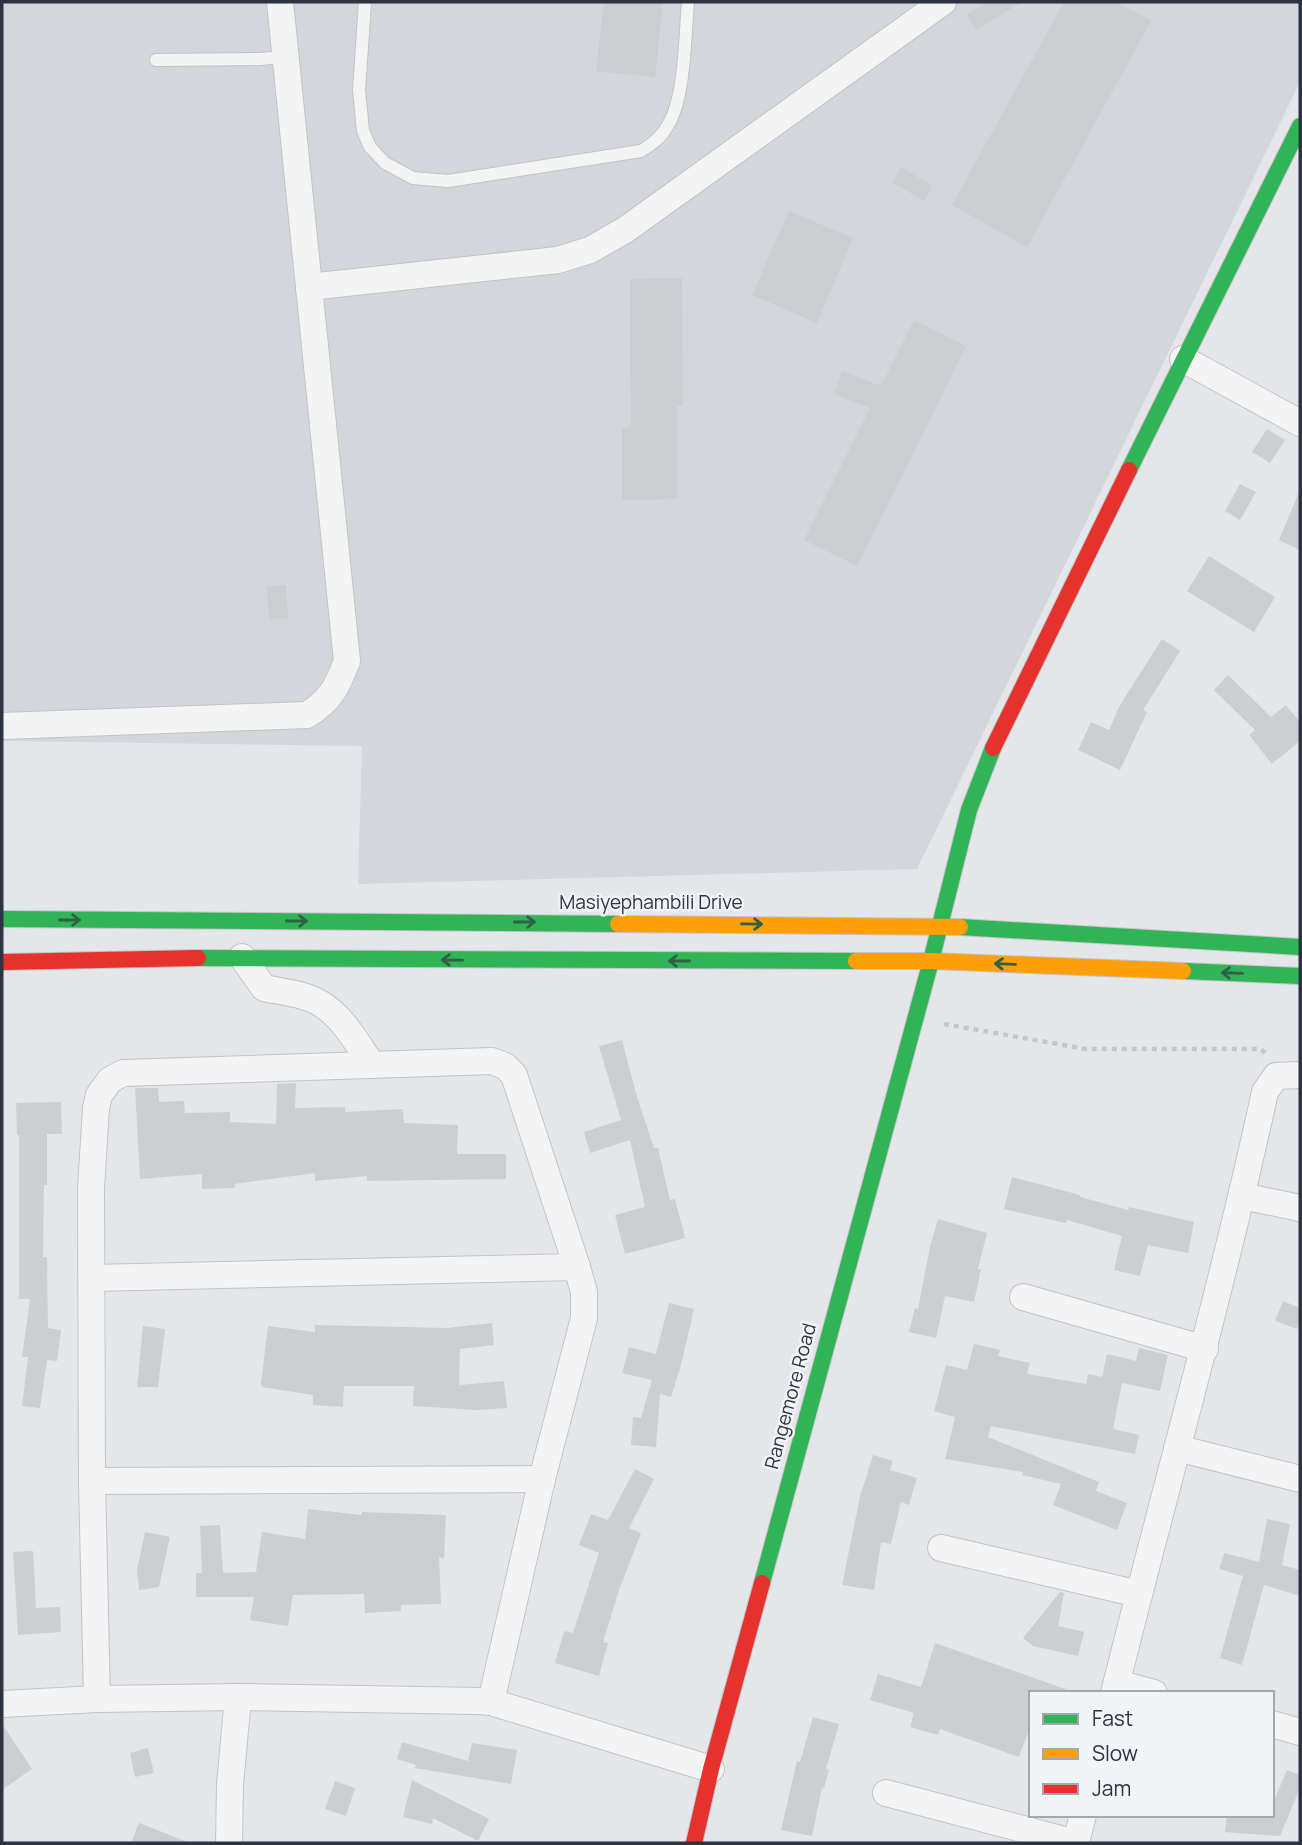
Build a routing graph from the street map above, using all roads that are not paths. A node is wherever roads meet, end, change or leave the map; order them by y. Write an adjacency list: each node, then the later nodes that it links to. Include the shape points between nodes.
1 (280, 2): 5 (street)
2 (365, 2): 3 (lane, via 359,90 363,131 370,147 385,163 412,178 448,181 641,151 654,143 669,125 678,101)
3 (688, 2)
4 (943, 2): 8 (street, via 625,230 590,250 558,260)
5 (286, 57): 6 (lane); 8 (street)
6 (156, 60)
7 (1300, 126): 9 (main road, Rangemore Road)
8 (309, 287): 11 (street, via 348,661 337,687 323,705 307,715)
9 (1183, 359): 10 (street); 13 (main road, Rangemore Road, via 987,761 969,810)
10 (1300, 423)
11 (2, 726)
12 (2, 919): 13 (main road, Masiyephambili Drive, one-way to 13)
13 (940, 926): 14 (main road, Masiyephambili Drive); 16 (main road, Rangemore Road)
14 (1300, 947)
15 (242, 957): 16 (main road, one-way to 15); 17 (main road); 19 (street, via 264,988 304,997 327,1008)
16 (931, 961): 18 (main road, one-way to 16); 41 (main road, Rangemore Road)
17 (2, 962)
18 (1300, 976)
19 (372, 1065): 23 (street, via 492,1061 510,1070); 24 (street, via 123,1073 115,1077 104,1087 96,1108)
20 (1288, 1075): 21 (street, via 1265,1092)
21 (1242, 1196): 22 (street); 26 (street)
22 (1300, 1208)
23 (577, 1267): 24 (street); 28 (street, via 584,1292 584,1318)
24 (92, 1278): 30 (street)
25 (1023, 1297): 26 (street)
26 (1205, 1349): 27 (street)
27 (1177, 1448): 29 (street); 32 (street)
28 (542, 1479): 30 (street); 37 (street)
29 (1300, 1479)
30 (92, 1481): 36 (street)
31 (942, 1548): 32 (street)
32 (1139, 1594): 33 (street)
33 (1115, 1688): 34 (street)
34 (1138, 1691)
35 (238, 1696): 36 (street); 37 (street); 44 (street)
36 (97, 1699): 38 (street)
37 (491, 1702): 41 (street)
38 (2, 1704)
39 (1274, 1725): 40 (street)
40 (1300, 1732)
41 (711, 1769): 45 (main road, Rangemore Road)
42 (886, 1793): 46 (street)
43 (1082, 1817): 46 (street)
44 (229, 1843)
45 (694, 1843)
46 (1076, 1843)

